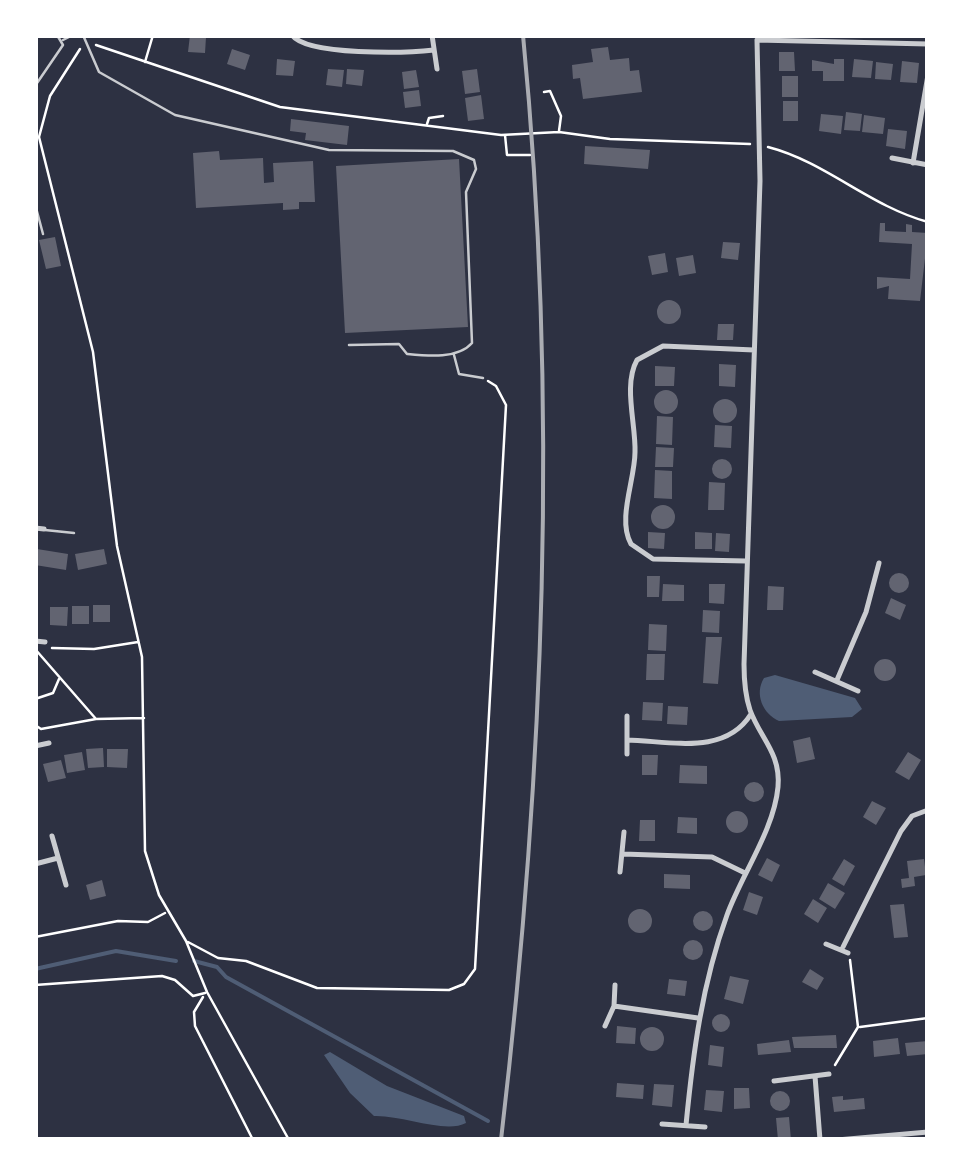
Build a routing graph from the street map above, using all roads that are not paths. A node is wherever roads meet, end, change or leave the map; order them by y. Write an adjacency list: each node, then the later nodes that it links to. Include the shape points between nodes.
1 (57, 35): 7 (lane)
2 (73, 35): 7 (lane)
3 (82, 35): 20 (lane, via 98,72 175,115 329,150 471,157 476,169 466,192 474,336)
4 (292, 35): 9 (street, via 305,45)
5 (432, 35): 9 (street)
6 (874, 38): 8 (street); 19 (street, via 757,40)
7 (62, 41): 12 (lane)
8 (928, 44)
9 (434, 50): 10 (street)
10 (437, 68)
11 (928, 75): 14 (street)
12 (35, 86)
13 (892, 158): 14 (street)
14 (913, 163): 15 (street)
15 (928, 165)
16 (35, 204): 17 (lane)
17 (42, 234)
18 (349, 346): 20 (lane, via 399,344 407,354)
19 (754, 350): 25 (street); 25 (street, via 664,346 638,360 631,380 631,544 654,559)
20 (454, 354): 21 (lane, via 460,374)
21 (483, 378)
22 (35, 528): 23 (street)
23 (44, 529): 24 (lane)
24 (74, 534)
25 (746, 562): 32 (street, via 744,664)
26 (879, 562): 30 (street)
27 (46, 642): 28 (street)
28 (35, 646)
29 (815, 672): 30 (street)
30 (837, 680): 31 (street)
31 (858, 691)
32 (752, 714): 34 (street, via 736,733 714,742); 45 (street, via 773,751 778,783 771,815)
33 (627, 716): 34 (street)
34 (627, 740): 37 (street)
35 (49, 742): 36 (street)
36 (35, 746)
37 (627, 754)
38 (928, 810): 47 (street, via 912,816 901,831 845,950)
39 (624, 832): 41 (street)
40 (52, 836): 42 (street)
41 (623, 854): 44 (street); 45 (street, via 712,857)
42 (58, 858): 43 (street); 46 (street)
43 (35, 864)
44 (620, 872)
45 (743, 872): 50 (street)
46 (66, 885)
47 (826, 944)
48 (614, 985): 49 (street)
49 (614, 1006): 50 (street); 51 (street)
50 (698, 1018): 56 (street)
51 (604, 1026)
52 (829, 1074): 53 (street)
53 (815, 1076): 54 (street); 60 (street)
54 (774, 1081)
55 (662, 1124): 56 (street)
56 (686, 1125): 57 (street)
57 (704, 1127)
58 (928, 1132): 59 (street)
59 (910, 1136): 61 (street)
60 (820, 1140)
61 (837, 1140)

